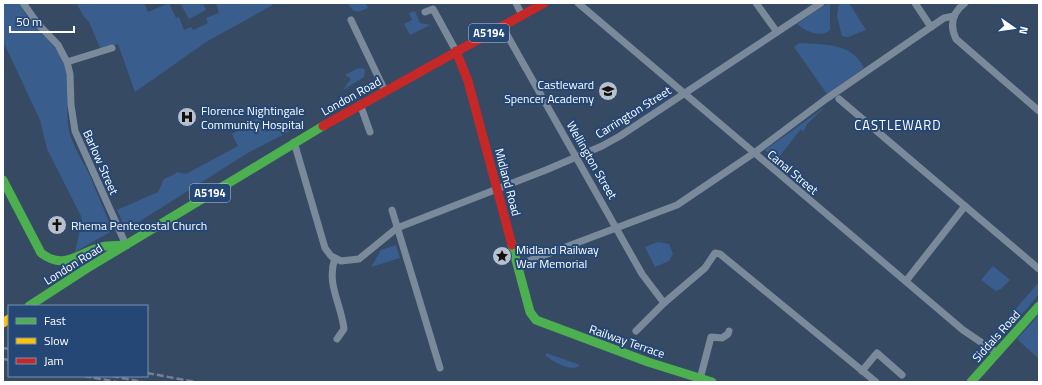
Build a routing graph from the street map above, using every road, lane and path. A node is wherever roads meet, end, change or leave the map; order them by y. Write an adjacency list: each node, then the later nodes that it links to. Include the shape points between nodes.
1 (23, 3): 18 (street, Barlow Street, via 58,45)
2 (516, 3): 10 (street)
3 (544, 3): 10 (main road, London Road / A5194)
4 (578, 3): 20 (street, Canal Street)
5 (756, 3): 15 (street)
6 (821, 3): 15 (street, Carrington Street)
7 (915, 3): 14 (street)
8 (965, 3): 11 (street)
9 (425, 12): 17 (street, via 433,10)
10 (522, 15): 13 (main road, London Road / A5194)
11 (954, 16): 14 (street, via 944,18); 23 (street, via 952,28 956,39)
12 (351, 20): 19 (street)
13 (502, 26): 17 (main road, London Road / A5194); 27 (street, Wellington Street)
14 (931, 27): 26 (street, via 826,99)
15 (777, 32): 20 (street, Carrington Street)
16 (112, 48): 18 (street)
17 (456, 51): 19 (main road, London Road / A5194); 29 (main road, Midland Road, via 468,81)
18 (67, 62): 34 (street, Barlow Street, via 76,136)
19 (385, 91): 22 (main road, London Road / A5194)
20 (684, 92): 26 (street, Canal Street); 27 (street, Carrington Street, via 620,136)
21 (840, 99): 30 (street)
22 (360, 104): 24 (street); 25 (main road, London Road / A5194)
23 (1039, 111)
24 (370, 132)
25 (294, 142): 34 (main road, London Road / A5194); 35 (street, via 324,248)
26 (754, 153): 33 (street, via 677,205); 38 (street, Canal Street)
27 (576, 156): 29 (street, Carrington Street); 33 (street, Wellington Street)
28 (3, 180): 34 (main road, via 42,254 62,262 75,259 102,246)
29 (498, 188): 32 (street, Carrington Street); 36 (main road, Midland Road)
30 (965, 206): 37 (street); 38 (street)
31 (392, 210): 32 (street)
32 (397, 228): 35 (street, Carrington Street, via 359,259 341,261); 47 (street)
33 (617, 228): 36 (street); 39 (street, Wellington Street, via 642,274)
34 (126, 245): 40 (main road, London Road / A5194)
35 (335, 258): 45 (street, via 331,277 344,329)
36 (518, 265): 42 (main road, Midland Road, via 530,312)
37 (1039, 269)
38 (906, 281): 46 (street, Canal Street, via 967,333)
39 (664, 303): 43 (street); 48 (street, via 705,268 715,253 726,257)
40 (31, 305)
41 (1039, 306): 46 (main road, Siddals Road)
42 (536, 320): 50 (main road, Railway Terrace)
43 (636, 331)
44 (729, 331): 50 (street, via 722,338 712,337)
45 (336, 339)
46 (997, 352): 53 (main road, Siddals Road)
47 (440, 368)
48 (862, 371): 49 (street, via 877,353); 52 (street)
49 (902, 375)
50 (700, 379): 51 (main road, Railway Terrace)
51 (712, 382)
52 (876, 382)
53 (971, 382)

